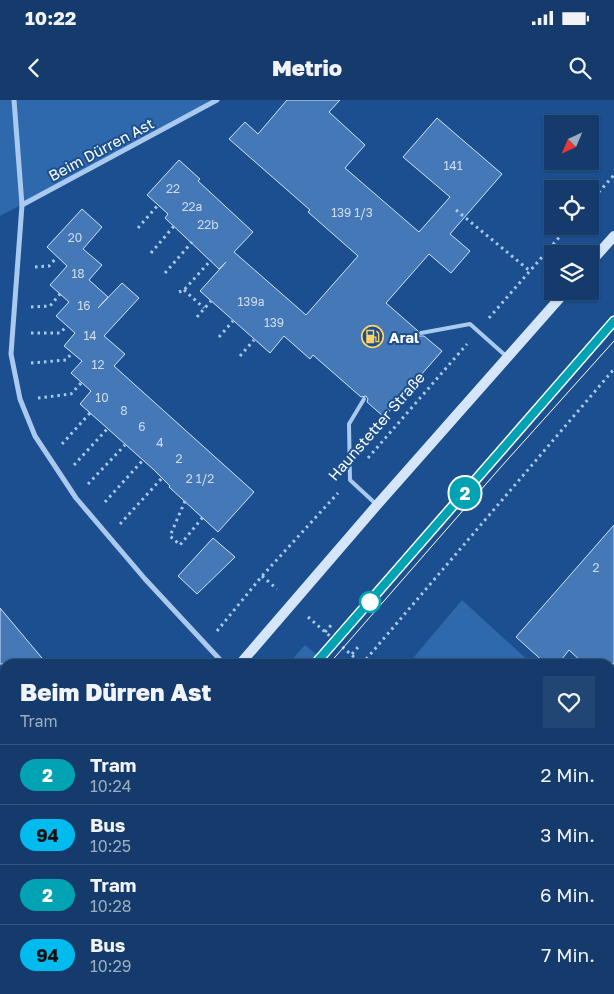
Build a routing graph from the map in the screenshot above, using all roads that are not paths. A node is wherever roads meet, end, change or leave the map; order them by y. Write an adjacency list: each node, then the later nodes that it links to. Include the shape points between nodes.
1 (14, 100): 3 (street)
2 (217, 100): 3 (street, Beim Dürren Ast)
3 (22, 205): 11 (street, via 11,354 20,400 35,436 91,517)
4 (614, 236): 5 (main road)
5 (599, 254)
6 (558, 300): 8 (main road)
7 (421, 333): 8 (lane, via 470,324)
8 (507, 358): 10 (main road)
9 (364, 399): 10 (lane, via 349,424 350,480)
10 (377, 505): 12 (main road)
11 (219, 659)
12 (244, 659)

